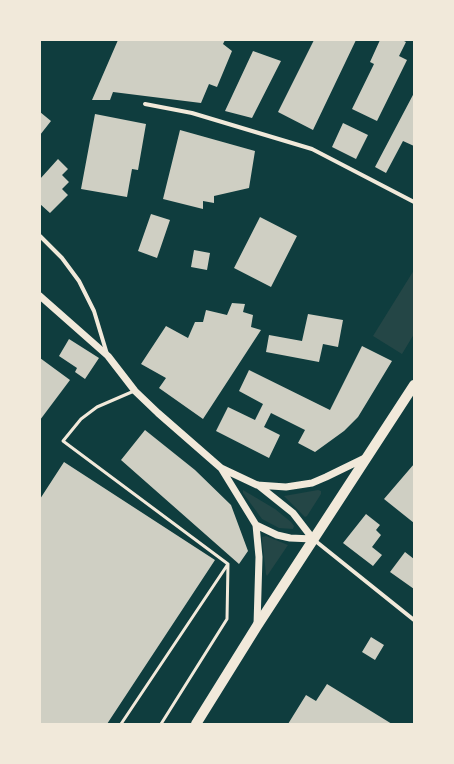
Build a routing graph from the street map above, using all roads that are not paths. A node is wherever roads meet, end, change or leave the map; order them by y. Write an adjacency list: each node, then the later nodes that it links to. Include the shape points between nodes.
1 (145, 104): 2 (street, via 192,113 312,149)
2 (414, 202)
3 (40, 236): 5 (street, via 62,258 79,281 94,311)
4 (40, 296): 5 (street)
5 (108, 356): 7 (street)
6 (414, 385): 8 (main road)
7 (135, 390): 9 (street); 13 (lane, via 97,407 81,419 63,441)
8 (365, 458): 10 (street, via 312,482 286,488); 12 (main road)
9 (221, 468): 10 (street); 11 (street)
10 (257, 485): 12 (street, via 293,513)
11 (256, 525): 12 (street, via 277,535); 15 (street, via 259,557)
12 (313, 539): 14 (street); 15 (main road)
13 (228, 564): 16 (lane); 17 (lane, via 227,619)
14 (414, 620)
15 (257, 626): 18 (main road)
16 (121, 724)
17 (160, 724)
18 (196, 724)

